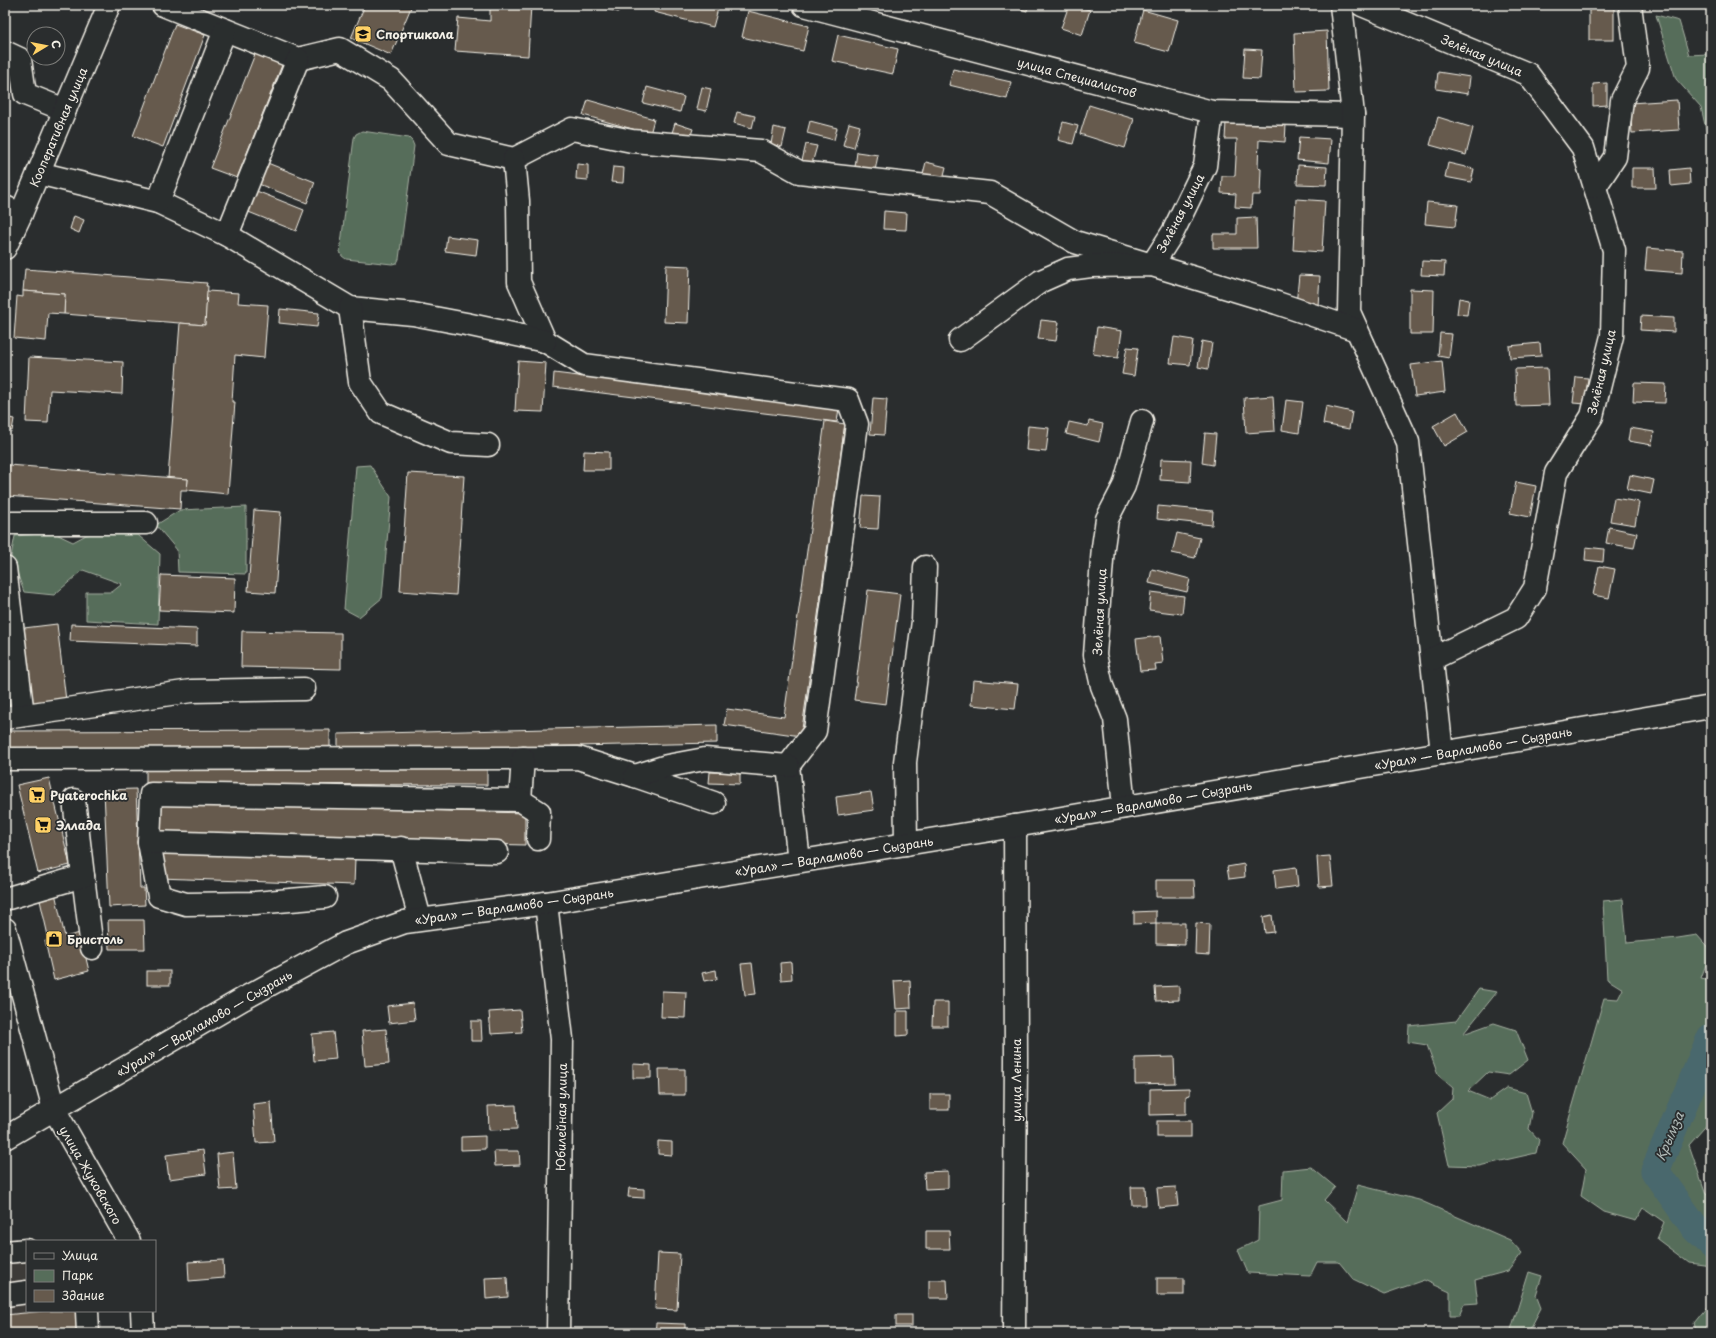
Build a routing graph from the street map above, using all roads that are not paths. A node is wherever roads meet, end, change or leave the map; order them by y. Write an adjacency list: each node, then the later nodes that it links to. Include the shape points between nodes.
1 (108, 5): 10 (street, Кооперативная улица)
2 (163, 5): 7 (street)
3 (804, 5): 11 (street, улица Специалистов)
4 (1342, 5): 12 (street)
5 (1362, 5): 15 (street, Зелёная улица, via 1528,74 1583,148)
6 (1630, 5): 15 (street, via 1638,68 1622,100 1615,157)
7 (225, 30): 9 (street); 16 (street)
8 (5, 52): 10 (street, via 20,59 25,94)
9 (298, 59): 13 (street, via 340,49 391,80 449,144); 18 (street)
10 (65, 110): 14 (street, Кооперативная улица)
11 (1212, 112): 12 (street, улица Специалистов); 20 (street, Зелёная улица, via 1205,166 1173,232)
12 (1353, 115): 22 (street, via 1349,312)
13 (514, 159): 20 (street, via 572,129 632,141 761,151 799,172 990,193 1075,242); 24 (street, via 518,202 519,282)
14 (38, 173): 16 (street); 17 (street, Кооперативная улица)
15 (1595, 187): 31 (street, Зелёная улица, via 1614,250 1612,336 1592,416 1556,472 1535,588 1516,618)
16 (158, 202): 18 (street)
17 (13, 210): 19 (street, Кооперативная улица)
18 (227, 235): 21 (street)
19 (5, 248)
20 (1152, 265): 22 (street); 23 (street, via 1068,269 1041,281)
21 (350, 308): 24 (street, via 413,314); 26 (street, via 360,382 381,413 451,443)
22 (1357, 330): 31 (street, via 1408,442)
23 (960, 340)
24 (545, 341): 38 (street, via 584,365 848,400 857,424 815,731)
25 (1142, 421): 43 (street, Зелёная улица, via 1124,486 1107,519 1095,655 1102,686 1115,719)
26 (488, 445)
27 (5, 523): 28 (street)
28 (146, 523)
29 (925, 567): 47 (street, via 923,621 905,762)
30 (5, 568): 34 (street)
31 (1432, 659): 35 (street)
32 (304, 689): 34 (street, via 191,691)
33 (1711, 707): 35 (street, «Урал» — Варламово — Сызрань)
34 (14, 716)
35 (1442, 753): 43 (street, «Урал» — Варламово — Сызрань)
36 (523, 758): 37 (street); 39 (street, via 578,758); 41 (street)
37 (5, 759)
38 (788, 766): 39 (street, via 705,759 666,766); 50 (street)
39 (636, 776): 42 (street)
40 (74, 800): 51 (street)
41 (520, 800): 45 (street, via 539,812); 46 (street, via 152,794)
42 (714, 803)
43 (1124, 807): 44 (street, «Урал» — Варламово — Сызрань)
44 (1015, 826): 47 (street, «Урал» — Варламово — Сызрань); 71 (street, улица Ленина)
45 (538, 839)
46 (149, 842): 48 (street); 52 (street, via 159,896 186,904 254,903)
47 (906, 844): 50 (street, «Урал» — Варламово — Сызрань)
48 (401, 848): 49 (street); 55 (street)
49 (497, 852)
50 (799, 861): 54 (street, «Урал» — Варламово — Сызрань)
51 (83, 876): 53 (street); 57 (street)
52 (325, 897)
53 (5, 899)
54 (546, 902): 55 (street, «Урал» — Варламово — Сызрань); 70 (street, Юбилейная улица, via 562,1039)
55 (420, 920): 59 (street, «Урал» — Варламово — Сызрань, via 405,922 346,943 243,999)
56 (5, 929): 58 (street)
57 (92, 948)
58 (12, 983): 59 (street)
59 (54, 1109): 60 (street, «Урал» — Варламово — Сызрань); 61 (street, улица Жуковского)
60 (5, 1138)
61 (124, 1240)
62 (26, 1250): 63 (street)
63 (5, 1252)
64 (26, 1292): 65 (street)
65 (5, 1295)
66 (87, 1312): 68 (street)
67 (142, 1312): 69 (street)
68 (88, 1333)
69 (143, 1333)
70 (558, 1333)
71 (1014, 1333)

